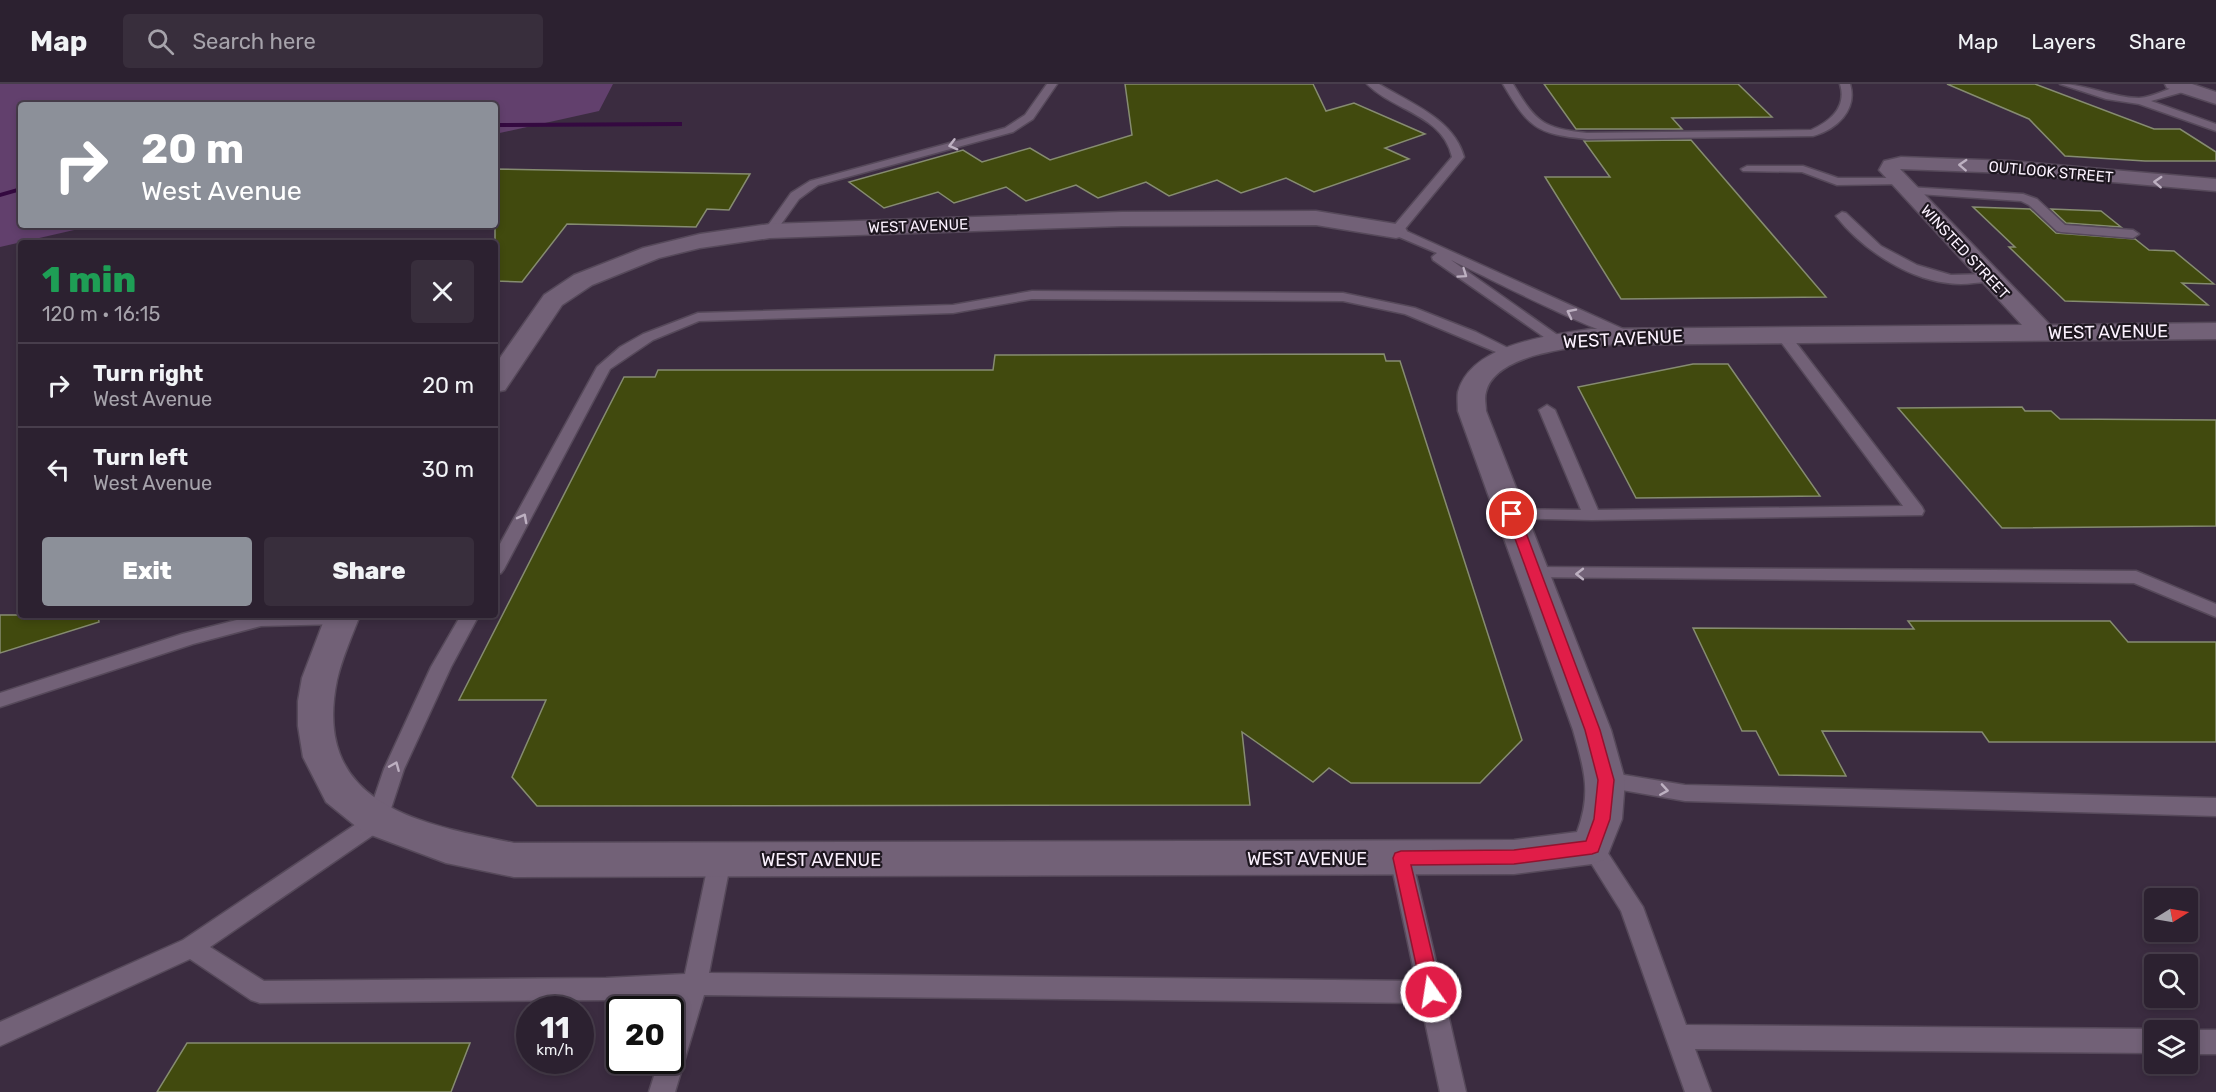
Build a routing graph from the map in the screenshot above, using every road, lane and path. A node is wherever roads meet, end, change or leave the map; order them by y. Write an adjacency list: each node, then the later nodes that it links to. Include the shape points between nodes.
1 (1052, 84): 14 (lane, one-way to 14, via 1029,117 1009,129 813,183 795,196)
2 (1372, 84): 15 (lane, via 1444,128 1458,157)
3 (1508, 84): 4 (lane, via 1537,126 1560,134 1587,136 1813,134 1826,129 1848,104 1850,94)
4 (1845, 84)
5 (2066, 84): 8 (lane, via 2110,98)
6 (2180, 86): 7 (street); 8 (lane)
7 (2216, 98)
8 (2140, 101): 9 (lane)
9 (2216, 128)
10 (1747, 169): 11 (lane, via 1803,169 1837,182)
11 (1899, 181): 12 (street, OUTLOOK STREET, one-way to 11, via 1939,163 1891,165); 16 (lane, via 2023,198 2033,202 2061,228); 17 (street, WINSTED STREET)
12 (2216, 185)
13 (1842, 216): 17 (lane, via 1884,254 1926,273 1963,280)
14 (770, 231): 15 (street, WEST AVENUE, via 1282,217 1316,218); 24 (street, WEST AVENUE, via 651,253 583,280 554,300)
15 (1396, 231): 21 (lane, one-way to 15); 22 (lane, one-way to 22)
16 (2133, 234)
17 (1982, 277): 19 (street, WINSTED STREET)
18 (2216, 331): 19 (street, WEST AVENUE)
19 (2043, 333): 20 (street, WEST AVENUE)
20 (1782, 334): 21 (street, WEST AVENUE); 27 (lane, via 1917,511)
21 (1625, 336): 22 (street, WEST AVENUE)
22 (1559, 341): 23 (street, WEST AVENUE)
23 (1513, 354): 26 (street, WEST AVENUE, via 1479,376 1472,392 1472,411); 28 (lane, one-way to 23, via 604,367 627,347 698,317 953,309 1032,295 1343,297 1428,315)
24 (498, 380)
25 (1547, 410): 27 (lane)
26 (1512, 514): 27 (lane); 29 (street, WEST AVENUE)
27 (1592, 515)
28 (498, 563)
29 (1533, 573): 30 (lane, one-way to 29, via 2136,577); 35 (street, WEST AVENUE, via 1592,730)
30 (2216, 611)
31 (316, 618): 34 (lane, via 261,620)
32 (343, 618): 37 (street, WEST AVENUE, via 320,678 316,726 322,757 340,790)
33 (468, 618): 37 (lane, one-way to 33, via 394,769)
34 (0, 700)
35 (1606, 780): 36 (lane, one-way to 36, via 1685,793); 38 (street, WEST AVENUE, via 1602,819)
36 (2216, 807)
37 (377, 821): 40 (street, WEST AVENUE, via 446,846 514,860); 41 (lane)
38 (1592, 847): 39 (street, WEST AVENUE, via 1514,857); 45 (lane, via 1631,907)
39 (1401, 858): 40 (street, WEST AVENUE); 43 (lane)
40 (720, 860): 42 (lane)
41 (191, 947): 42 (lane, via 260,992 606,989); 44 (lane)
42 (695, 984): 43 (lane); 49 (lane)
43 (1431, 992): 50 (lane)
44 (0, 1034)
45 (1679, 1037): 46 (lane); 51 (lane)
46 (2144, 1041)
47 (2198, 1042): 48 (lane)
48 (2216, 1042)
49 (662, 1092)
50 (1453, 1092)
51 (1698, 1092)

